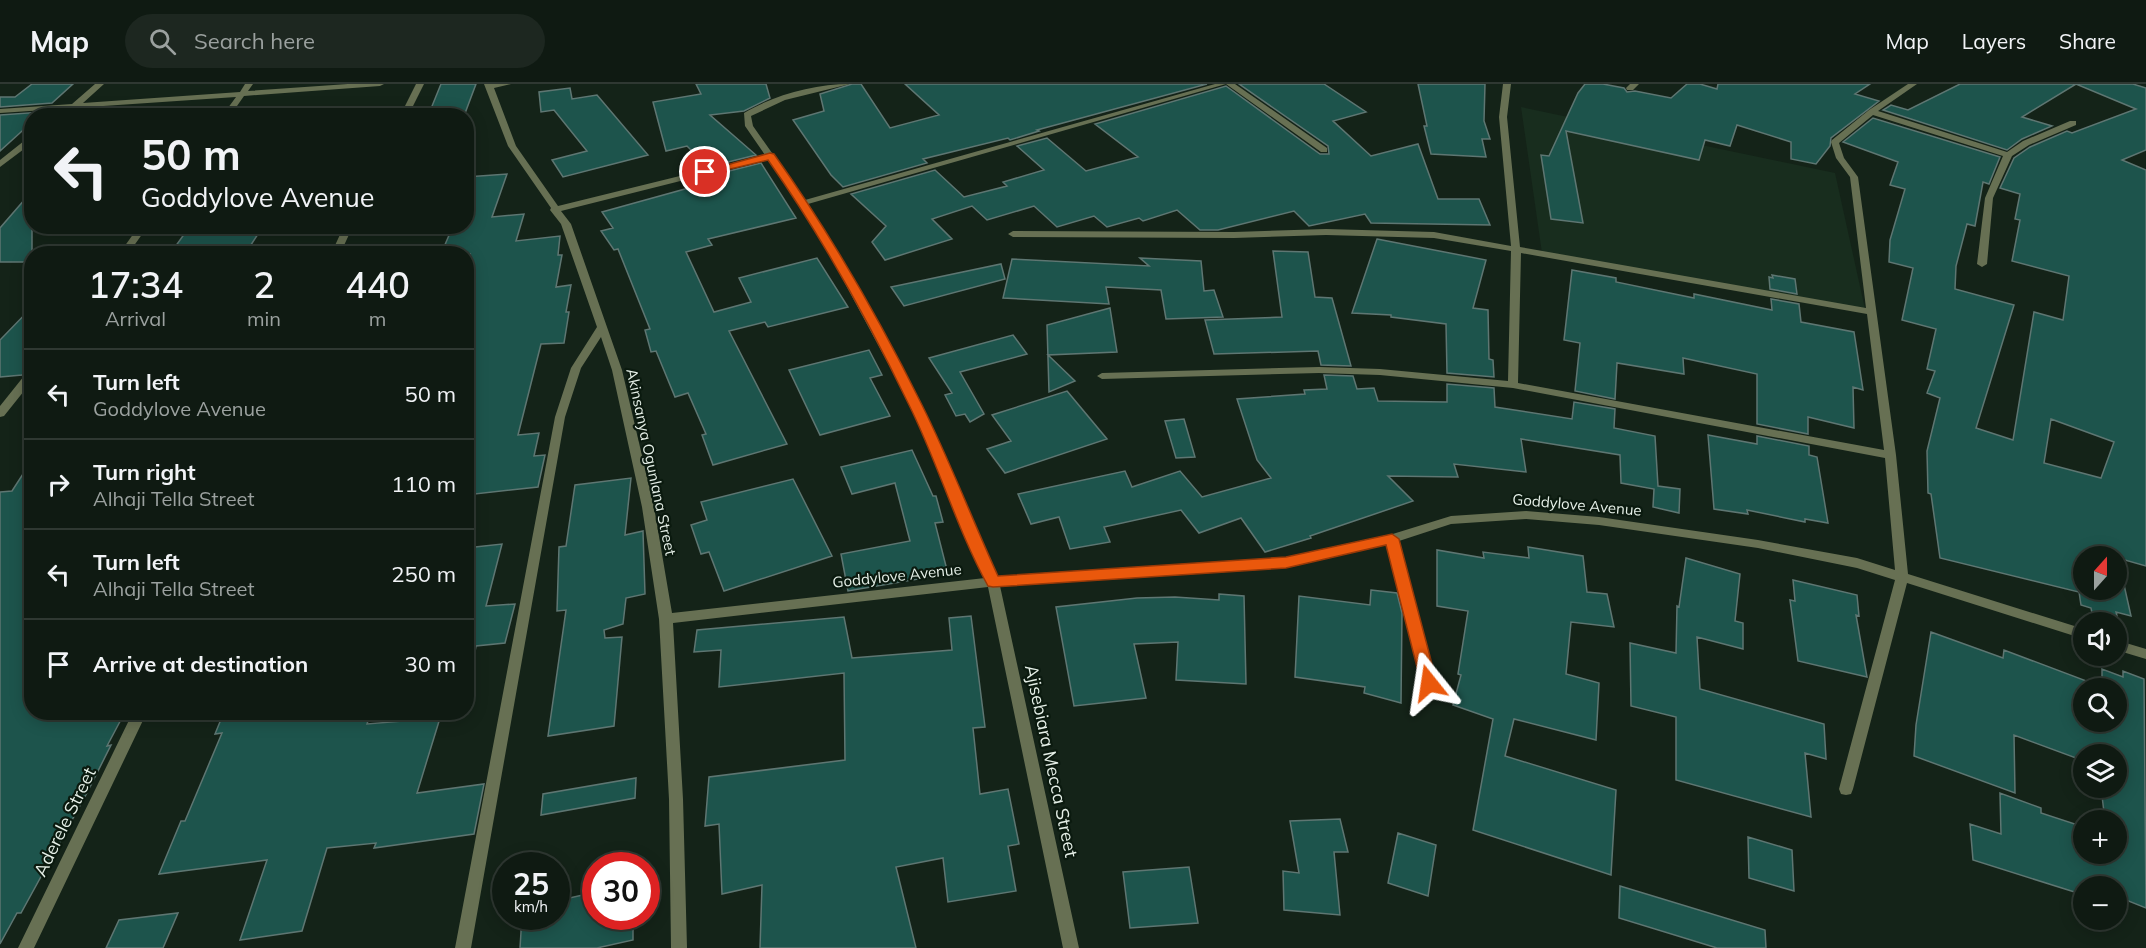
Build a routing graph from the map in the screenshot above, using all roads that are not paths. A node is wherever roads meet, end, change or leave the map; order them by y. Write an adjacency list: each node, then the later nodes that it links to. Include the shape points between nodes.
1 (100, 84): 13 (street)
2 (249, 84): 12 (street)
3 (380, 84): 12 (street)
4 (420, 84): 15 (street)
5 (507, 84): 11 (street)
6 (846, 84): 23 (street, Ajisebiara Mecca Street, via 777,100 747,115 749,126)
7 (1223, 84): 25 (street)
8 (1230, 84): 21 (street)
9 (1507, 84): 28 (street, via 1503,117)
10 (1913, 84): 18 (street)
11 (488, 85): 26 (street, Akinsanya Ogunlana Street, via 512,146)
12 (241, 96): 13 (street); 14 (street)
13 (73, 108)
14 (232, 108)
15 (408, 108)
16 (24, 110): 17 (street)
17 (0, 111)
18 (1872, 112): 22 (street); 30 (street, via 1835,142 1840,158 1854,177)
19 (2073, 123): 22 (street)
20 (24, 145): 24 (street)
21 (1324, 150)
22 (2008, 155): 29 (street, via 1989,198)
23 (770, 156): 25 (street, Ajisebiara Mecca Street); 26 (street)
24 (0, 164)
25 (803, 203): 39 (street, Ajisebiara Mecca Street, via 916,406)
26 (554, 210): 31 (street, Akinsanya Ogunlana Street, via 566,224)
27 (1013, 234): 28 (street, via 1374,233 1434,235)
28 (1516, 250): 30 (street); 34 (street)
29 (1982, 264)
30 (1871, 312): 36 (street)
31 (602, 327): 40 (street, Akinsanya Ogunlana Street, via 617,370 648,507); 48 (street, via 576,368 560,417)
32 (1102, 376): 34 (street, via 1319,370)
33 (24, 383): 35 (street)
34 (1513, 385): 36 (street)
35 (0, 413)
36 (1890, 455): 38 (street)
37 (1392, 539): 38 (street, Goddylove Avenue, via 1451,520 1526,514 1758,544 1857,563); 39 (street, Goddylove Avenue, via 1286,562); 44 (street)
38 (1902, 577): 41 (street, Goddylove Avenue); 46 (street)
39 (993, 582): 40 (street, Goddylove Avenue); 50 (street, Ajisebiara Mecca Street)
40 (666, 618): 49 (street, Akinsanya Ogunlana Street)
41 (2073, 631)
42 (2127, 648): 43 (street)
43 (2146, 654)
44 (1429, 683)
45 (136, 720): 47 (street, Aderele Street)
46 (1846, 789)
47 (26, 948)
48 (463, 948)
49 (679, 948)
50 (1071, 948)

